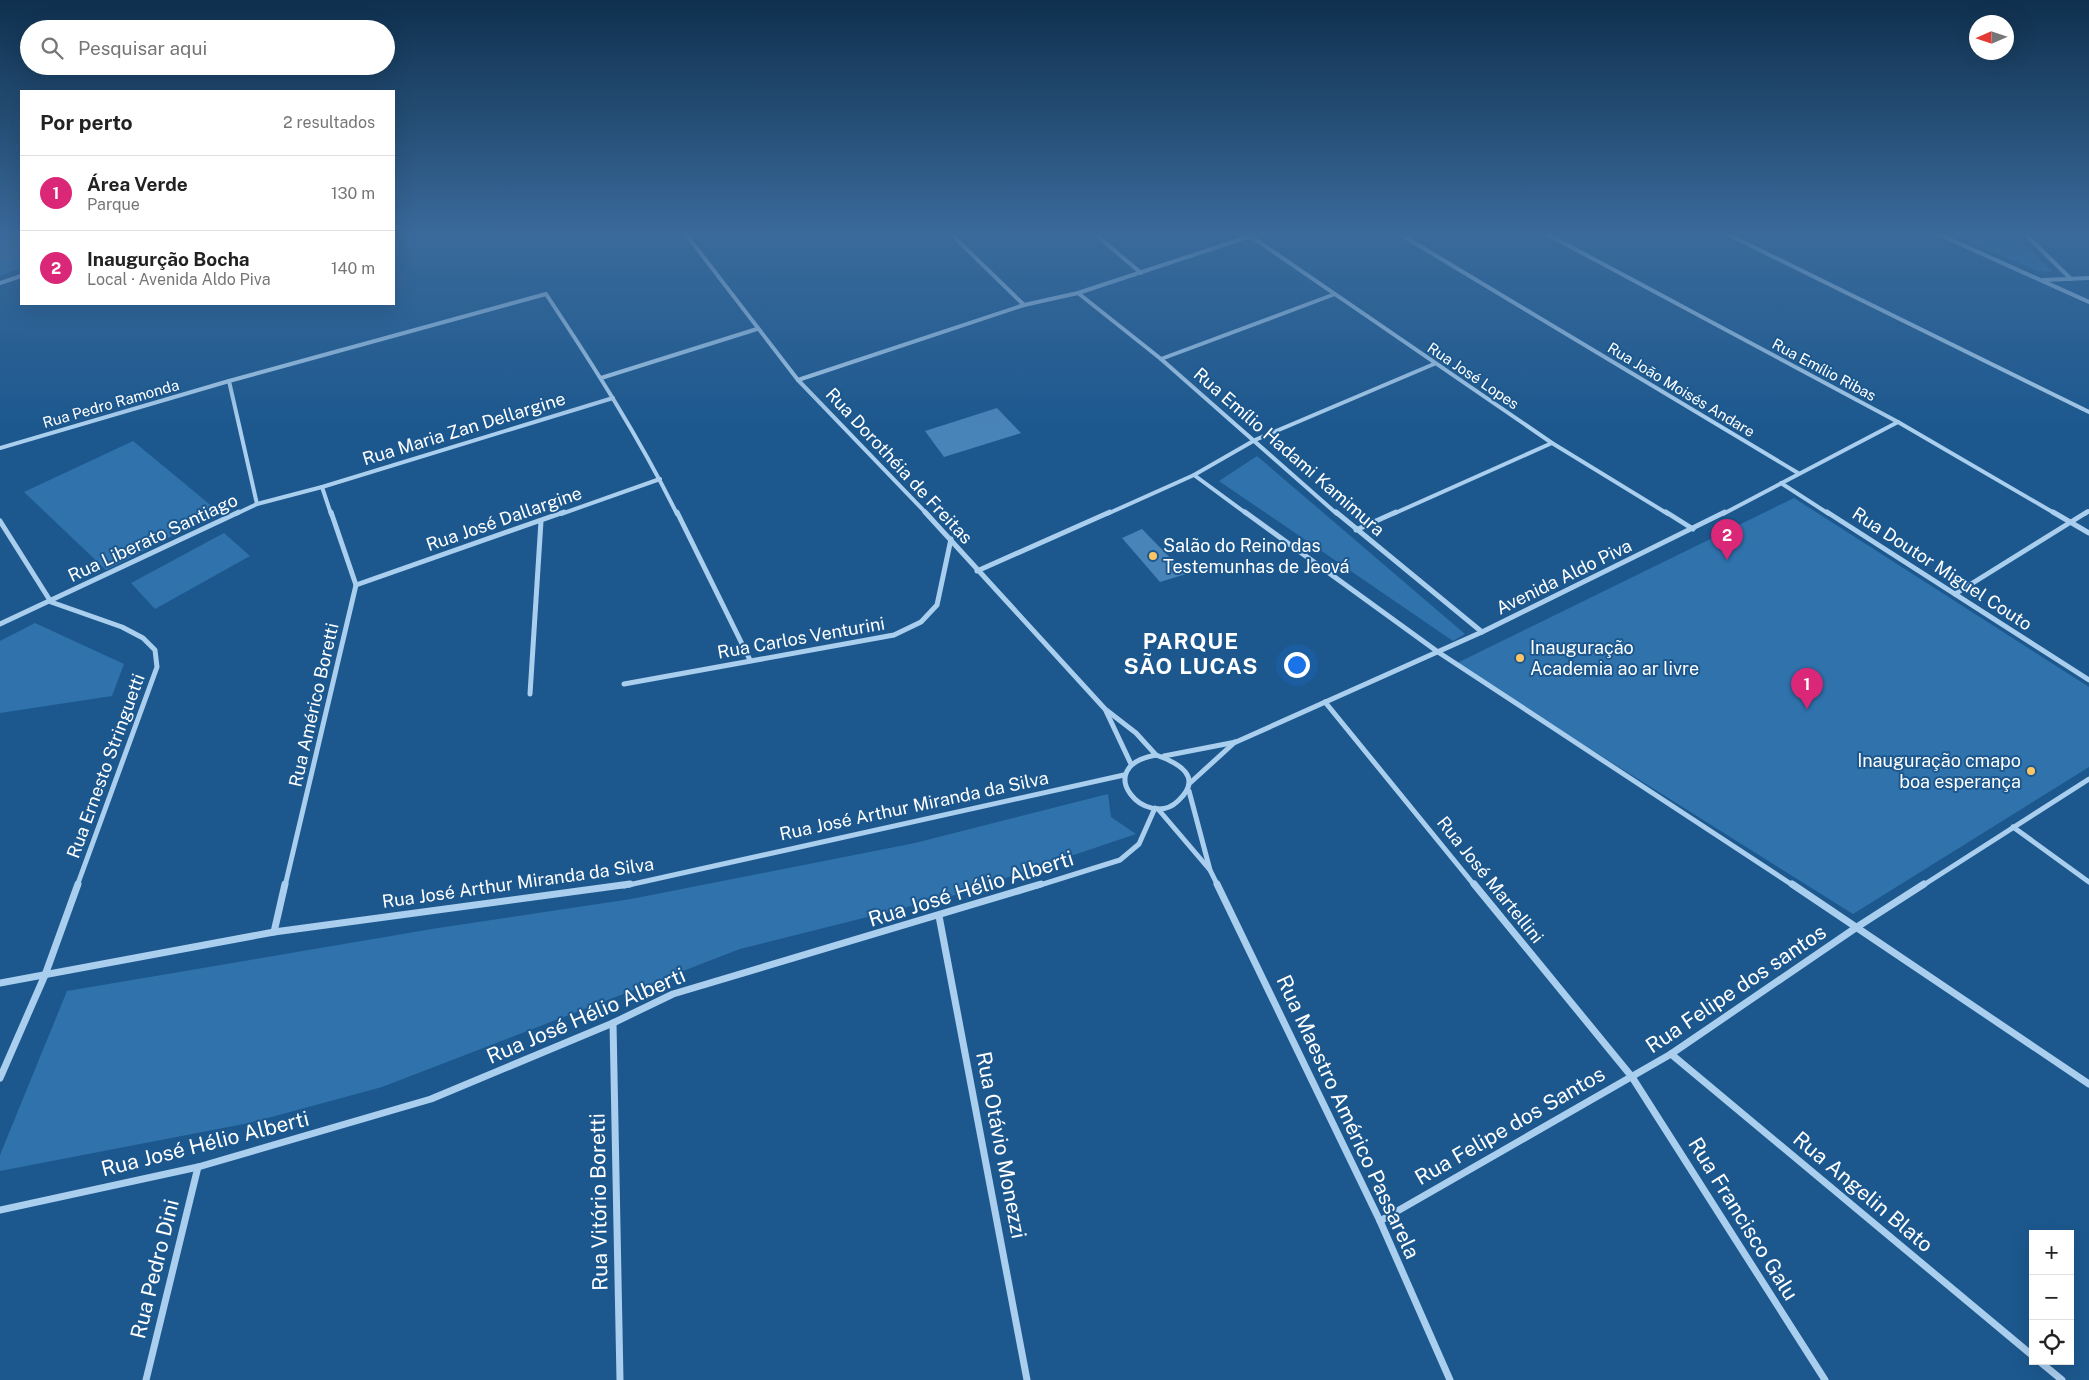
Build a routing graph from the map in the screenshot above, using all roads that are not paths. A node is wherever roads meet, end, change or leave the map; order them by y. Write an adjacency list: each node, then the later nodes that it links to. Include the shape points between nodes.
1 (534, 297): 18 (street, Rua Pedro Ramonda)
2 (548, 297): 16 (street, Rua Pedro Ramonda)
3 (733, 297): 13 (street, Rua Dorothéia de Freitas)
4 (1016, 297): 12 (street)
5 (1058, 297): 12 (street)
6 (1084, 297): 14 (street, Rua Emílio Hadami Kamimura)
7 (1326, 297): 14 (street)
8 (1340, 297): 15 (street, Rua José Lopes)
9 (1505, 297): 25 (street, Rua João Moisés Andare)
10 (1665, 297): 21 (street, Rua Emílio Ribas)
11 (1856, 297): 20 (street)
12 (1024, 305): 17 (street)
13 (757, 329): 16 (street); 17 (street, Rua Dorothéia de Freitas)
14 (1161, 359): 22 (street, Rua Emílio Hadami Kamimura)
15 (1434, 364): 22 (street); 23 (street, Rua José Lopes)
16 (601, 378): 19 (street)
17 (798, 380): 38 (street, Rua Dorothéia de Freitas)
18 (229, 381): 24 (street, Rua Pedro Ramonda); 30 (street)
19 (613, 398): 27 (street); 29 (street, Rua Maria Zan Dellargine)
20 (2089, 412)
21 (1898, 422): 25 (street, Avenida Aldo Piva); 33 (street, Rua Emílio Ribas)
22 (1255, 440): 26 (street); 36 (street, Rua Emílio Hadami Kamimura)
23 (1552, 444): 35 (street, Rua José Lopes); 36 (street)
24 (0, 448)
25 (1798, 473): 28 (street, Avenida Aldo Piva)
26 (1194, 475): 39 (street); 45 (street)
27 (660, 479): 32 (street, Rua José Dallargine); 46 (street)
28 (1781, 482): 35 (street, Avenida Aldo Piva); 41 (street, Rua Doutor Miguel Couto)
29 (322, 487): 30 (street, Rua Liberato Santiago); 40 (street)
30 (257, 504): 42 (street, Rua Liberato Santiago)
31 (2089, 511): 33 (street)
32 (541, 521): 40 (street, Rua José Dallargine); 49 (street)
33 (2071, 523): 37 (street, Rua Emílio Ribas); 41 (street)
34 (1, 524): 42 (street)
35 (1693, 529): 44 (street, Avenida Aldo Piva)
36 (1356, 530): 44 (street, Rua Emílio Hadami Kamimura)
37 (2089, 533)
38 (951, 539): 39 (street, Rua Dorothéia de Freitas); 46 (street, Rua Carlos Venturini, via 937,606 921,622 894,635)
39 (978, 572): 51 (street, Rua Dorothéia de Freitas)
40 (356, 585): 66 (street, Rua Américo Boretti)
41 (1956, 594): 47 (street, Rua Doutor Miguel Couto)
42 (52, 602): 43 (street, Rua Liberato Santiago); 67 (street, Rua Ernesto Stringuetti, via 122,627 143,638 155,650 156,667)
43 (0, 624)
44 (1482, 632): 45 (street, Avenida Aldo Piva)
45 (1438, 652): 50 (street, Avenida Aldo Piva); 65 (street)
46 (750, 660): 48 (street, Rua Carlos Venturini)
47 (2089, 680)
48 (624, 684)
49 (530, 694)
50 (1325, 702): 52 (street, Avenida Aldo Piva); 71 (street, Rua José Martellini)
51 (1105, 709): 53 (street, Rua Dorothéia de Freitas, via 1136,733); 55 (street, Rua Dorothéia de Freitas)
52 (1236, 742): 54 (street, Avenida Aldo Piva); 58 (street, Avenida Aldo Piva)
53 (1156, 755): 54 (street); 55 (street)
54 (1164, 756): 58 (street, via 1182,766)
55 (1131, 764): 56 (street)
56 (1124, 775): 60 (street, via 1128,793 1146,807); 66 (street, Rua José Arthur Miranda da Silva, via 618,887)
57 (2089, 779): 61 (street, Rua Felipe dos santos)
58 (1190, 782): 59 (street)
59 (1189, 791): 60 (street, via 1178,804); 62 (street, Rua Maestro Américo Passarela)
60 (1157, 808): 62 (street, Rua Maestro Américo Passarela); 64 (street, Rua José Hélio Alberti, via 1139,844 1120,860)
61 (2013, 827): 63 (street); 65 (street, Rua Felipe dos santos)
62 (1210, 870): 76 (street, Rua Maestro Américo Passarela)
63 (2089, 882)
64 (940, 916): 69 (street, Rua José Hélio Alberti, via 673,994); 81 (street, Rua Otávio Monezzi)
65 (1857, 927): 70 (street, Rua Felipe dos santos); 73 (street)
66 (274, 932): 67 (street, Rua José Arthur Miranda da Silva)
67 (45, 975): 68 (street, Rua José Arthur Miranda da Silva); 72 (street, Rua Ernesto Stringuetti)
68 (0, 983)
69 (613, 1023): 74 (street, Rua José Hélio Alberti, via 432,1099); 80 (street, Rua Vitório Boretti)
70 (1672, 1054): 71 (street, Rua Felipe dos santos); 77 (street, Rua Angelin Blato)
71 (1632, 1077): 76 (street, Rua Felipe dos Santos); 83 (street, Rua Francisco Galu)
72 (0, 1078)
73 (2089, 1084)
74 (198, 1167): 75 (street, Rua José Hélio Alberti); 79 (street, Rua Pedro Dini)
75 (0, 1210)
76 (1380, 1221): 82 (street, Rua Maestro Américo Passarela)
77 (2029, 1353)
78 (2044, 1365): 84 (street)
79 (146, 1380)
80 (620, 1380)
81 (1027, 1380)
82 (1450, 1380)
83 (1825, 1380)
84 (2062, 1380)

